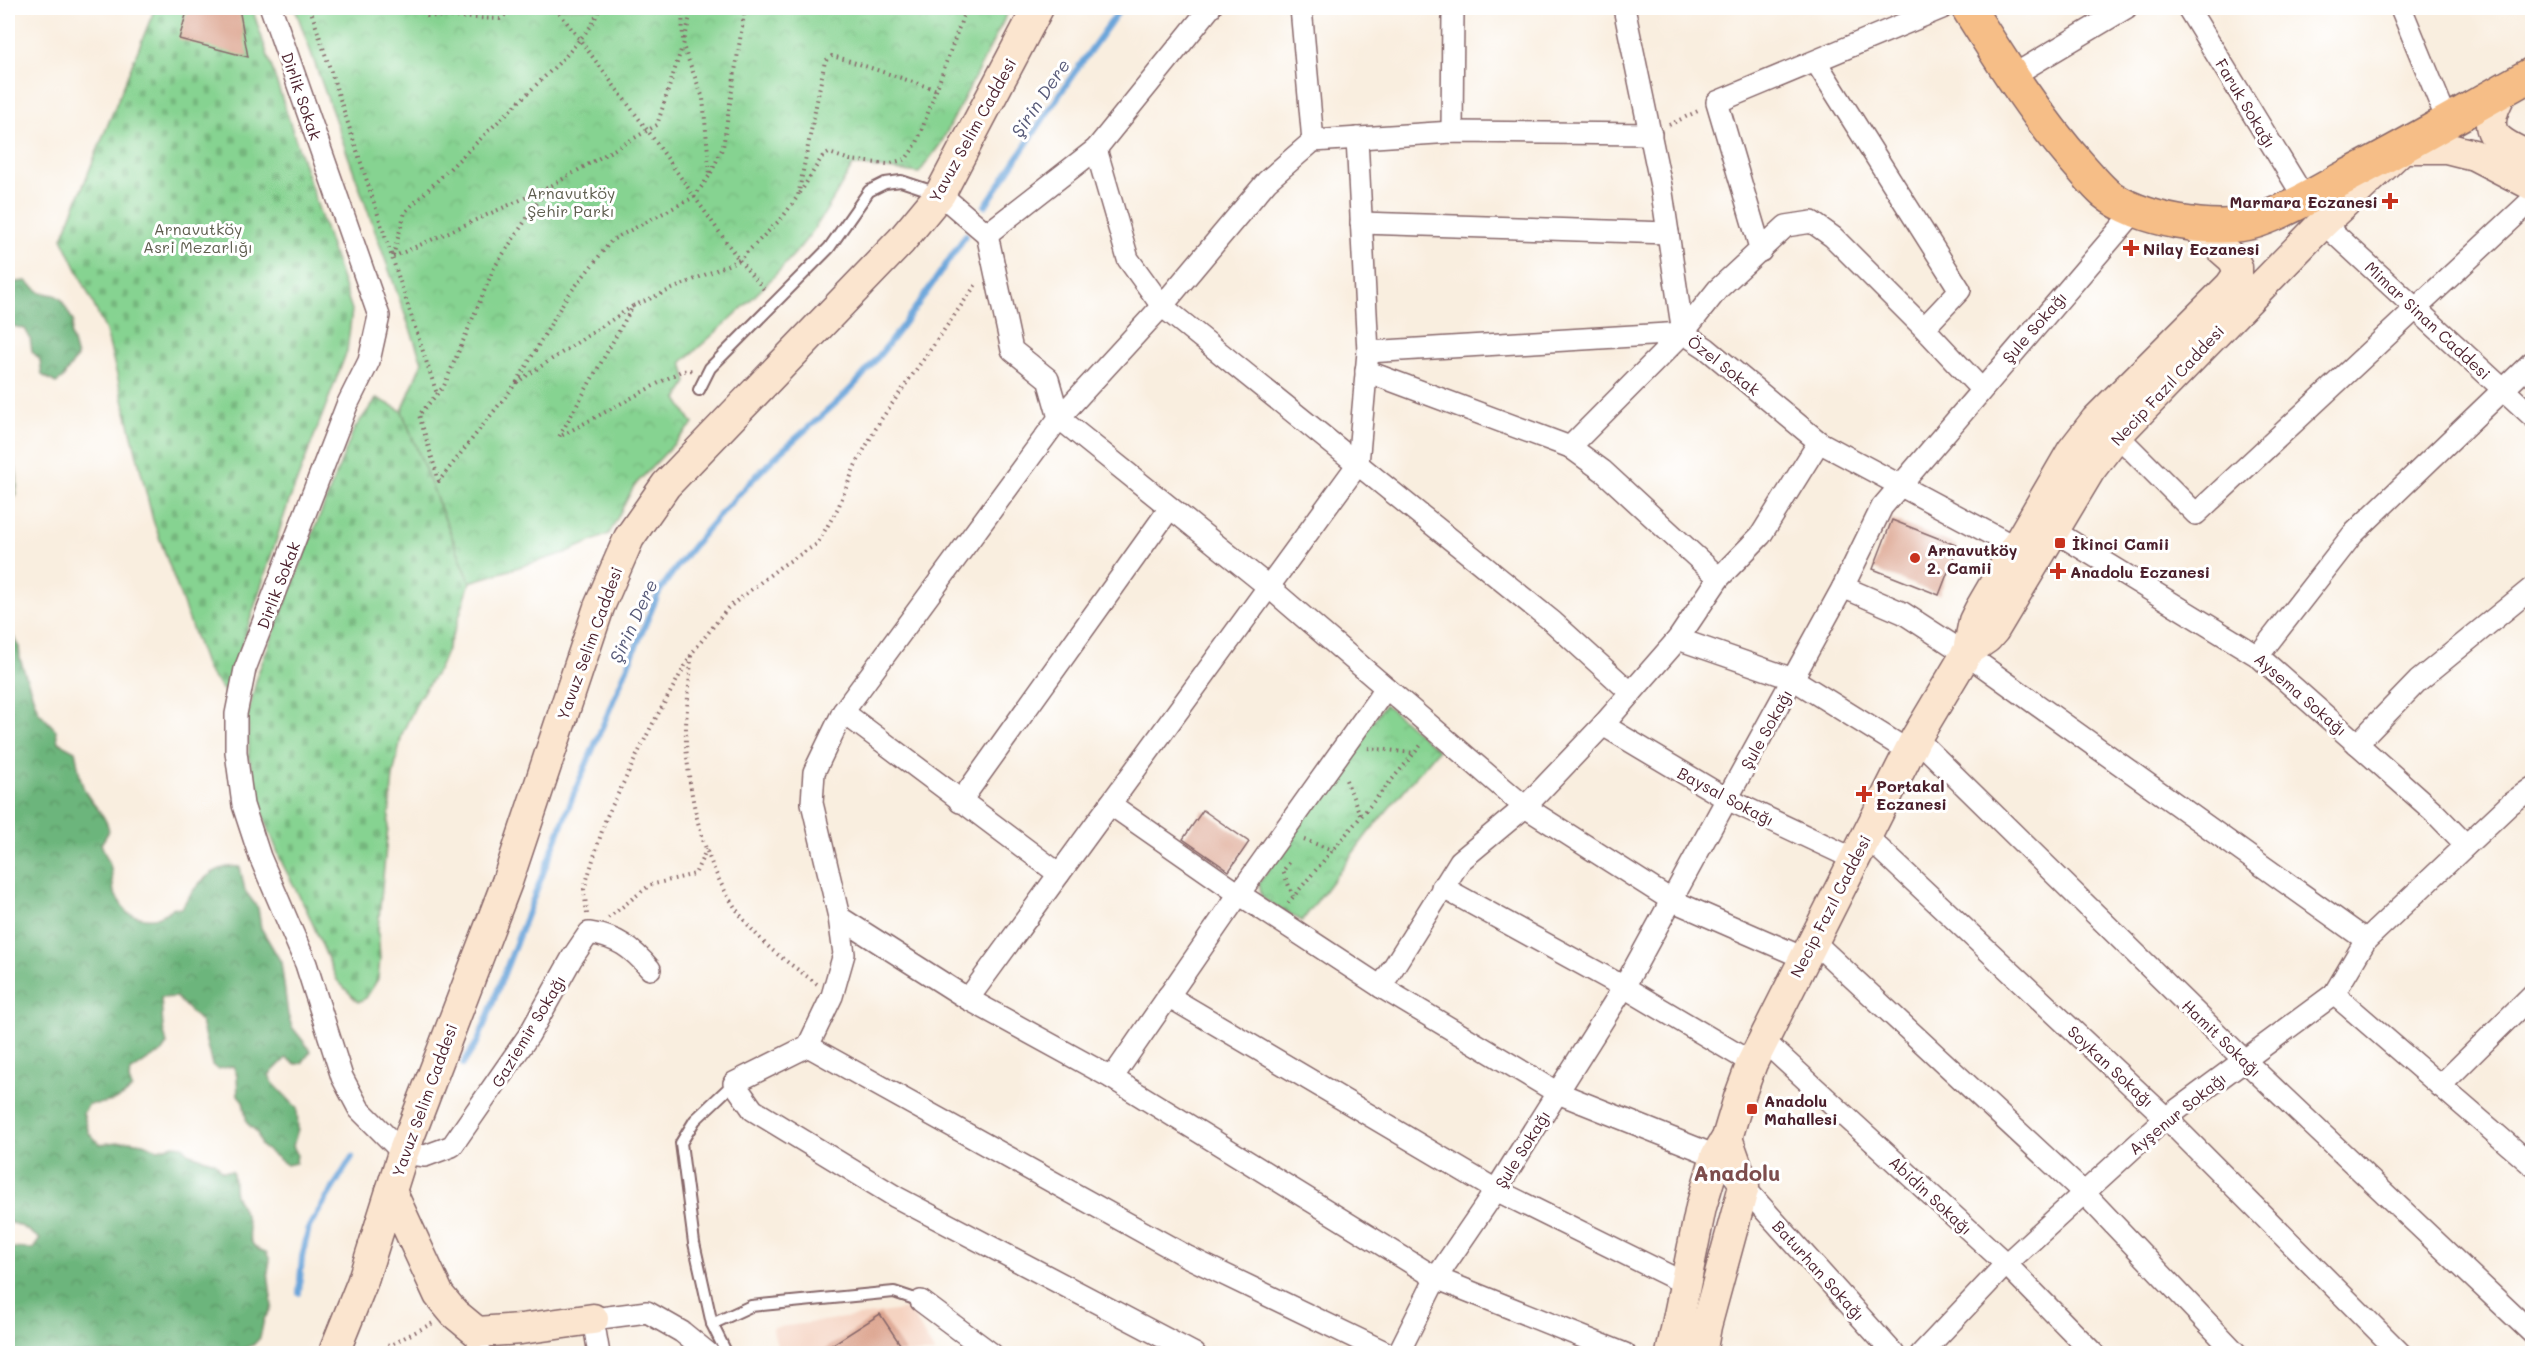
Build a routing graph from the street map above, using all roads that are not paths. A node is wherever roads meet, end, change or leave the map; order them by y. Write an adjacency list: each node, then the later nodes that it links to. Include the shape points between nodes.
1 (271, 8): 98 (street, Dirlik Sokak, via 379,316 369,361 347,405 245,669 236,714 236,752 243,805 260,857 306,964 342,1077 359,1109)
2 (1038, 8): 26 (main road, Yavuz Selim Caddesi)
3 (1210, 8): 23 (street)
4 (1301, 8): 20 (street)
5 (1452, 8): 17 (street)
6 (1624, 8): 18 (street, Özel Sokak)
7 (1942, 8): 12 (street)
8 (1968, 8): 14 (main road)
9 (2126, 8): 14 (street)
10 (2188, 8): 29 (street, Faruk Sokağı)
11 (2401, 8): 16 (street)
12 (1816, 62): 34 (street, via 1717,102); 37 (street, via 1960,290)
13 (2532, 74): 15 (main road)
14 (2012, 76): 28 (main road, via 2059,143 2104,192)
15 (2502, 90): 16 (main road); 21 (main road, via 2490,121)
16 (2447, 120): 21 (main road); 22 (main road)
17 (1452, 132): 18 (street); 19 (street)
18 (1650, 134): 32 (street, Özel Sokak)
19 (1357, 138): 20 (street); 30 (street)
20 (1313, 141): 35 (street, via 1267,181)
21 (2500, 142): 24 (main road)
22 (2403, 148): 25 (main road, via 2446,148 2474,155); 29 (main road)
23 (1096, 149): 33 (street); 35 (street, via 1128,259)
24 (2532, 158)
25 (2532, 185)
26 (940, 194): 33 (street); 42 (lane, via 902,181 868,191 829,248 710,368); 98 (main road, Yavuz Selim Caddesi, via 901,241 666,485 629,538 599,607 507,882)
27 (2532, 200): 36 (street)
28 (2136, 210): 31 (main road); 41 (street, Şule Sokağı)
29 (2314, 211): 31 (main road, via 2229,226); 36 (street, Mimar Sinan Caddesi); 46 (main road, Necip Fazıl Caddesi)
30 (1361, 223): 32 (street); 39 (street)
31 (2192, 223): 53 (main road, Necip Fazıl Caddesi, via 2233,259 2237,276 2096,420 2072,451)
32 (1668, 233): 38 (street, Özel Sokak)
33 (987, 234): 45 (street, via 1012,350 1048,379)
34 (1761, 251): 37 (street, via 1786,226 1812,222 1833,237); 38 (street, via 1718,289)
35 (1162, 306): 45 (street); 49 (street)
36 (2416, 309): 43 (street, Mimar Sinan Caddesi); 46 (street, via 2196,514)
37 (1924, 328): 41 (street)
38 (1683, 333): 39 (street); 47 (street, Özel Sokak); 48 (street)
39 (1367, 362): 48 (street); 49 (street)
40 (2532, 362): 43 (street)
41 (1981, 389): 50 (street, Şule Sokağı)
42 (699, 390)
43 (2504, 390): 44 (street, Mimar Sinan Caddesi); 60 (street, via 2353,534)
44 (2532, 416)
45 (1059, 418): 51 (street); 64 (street)
46 (2117, 435): 52 (main road, Necip Fazıl Caddesi)
47 (1819, 442): 50 (street, Özel Sokak); 54 (street, via 1761,535)
48 (1570, 447): 54 (street, via 1604,471)
49 (1358, 464): 56 (street); 63 (street, via 1553,622)
50 (1900, 487): 53 (street, Özel Sokak); 55 (street, Şule Sokağı, via 1882,507)
51 (1170, 508): 56 (street); 70 (street)
52 (2054, 531): 59 (main road, Necip Fazıl Caddesi, via 1994,630); 60 (street, Aysema Sokağı)
53 (2017, 548): 59 (main road, Necip Fazıl Caddesi, via 1974,621)
54 (1719, 578): 58 (street)
55 (1843, 587): 59 (street, via 1903,613); 61 (street, Şule Sokağı)
56 (1270, 588): 62 (street); 71 (street)
57 (2532, 588): 66 (street, via 2418,681)
58 (1678, 639): 61 (street, Hamit Sokağı); 63 (street)
59 (1967, 652): 67 (main road, Necip Fazıl Caddesi); 80 (street)
60 (2258, 656): 66 (street, Aysema Sokağı)
61 (1793, 680): 67 (street, Hamit Sokağı); 69 (street, Şule Sokağı)
62 (1386, 688): 72 (street); 77 (street)
63 (1631, 693): 65 (street)
64 (843, 712): 70 (street); 79 (street, via 814,772 812,803)
65 (1603, 725): 69 (street, Baysal Sokağı); 72 (street)
66 (2357, 744): 73 (street, Aysema Sokağı)
67 (1913, 745): 74 (main road, Necip Fazıl Caddesi); 91 (street, Hamit Sokağı)
68 (2532, 788): 73 (street)
69 (1727, 799): 74 (street, Baysal Sokağı); 78 (street, Şule Sokağı)
70 (960, 802): 75 (street)
71 (1110, 804): 75 (street); 77 (street)
72 (1525, 807): 76 (street, via 1460,861); 78 (street)
73 (2466, 845): 80 (street)
74 (1860, 847): 81 (main road, Necip Fazıl Caddesi); 96 (street, Soykan Sokağı)
75 (1059, 874): 88 (street)
76 (1442, 887): 83 (street); 84 (street, Abidin Sokağı)
77 (1239, 894): 83 (street); 87 (street)
78 (1671, 900): 81 (street); 84 (street, Şule Sokağı)
79 (839, 917): 88 (street); 89 (street, via 844,954 832,996)
80 (2366, 940): 85 (street)
81 (1808, 949): 90 (main road, Necip Fazıl Caddesi); 103 (street)
82 (650, 969): 98 (street, Gaziemir Sokağı, via 633,949 605,935 589,933 529,1035 452,1146 425,1156)
83 (1381, 987): 95 (street)
84 (1624, 987): 90 (street, Abidin Sokağı); 95 (street, Şule Sokağı)
85 (2334, 994): 91 (street, Ayşenur Sokağı); 94 (street)
86 (2532, 995): 94 (street)
87 (1168, 996): 92 (street); 101 (street)
88 (968, 999): 92 (street)
89 (808, 1046): 93 (street); 118 (street, via 1186,1256)
90 (1758, 1052): 97 (main road, Necip Fazıl Caddesi); 104 (street, Abidin Sokağı)
91 (2244, 1060): 96 (street, Ayşenur Sokağı); 110 (street, Hamit Sokağı)
92 (1112, 1078): 105 (street)
93 (734, 1083): 109 (lane, via 695,1120 681,1143 694,1243); 117 (street, via 753,1110 896,1197)
94 (2440, 1086): 99 (street)
95 (1558, 1093): 97 (street); 101 (street, Şule Sokağı)
96 (2166, 1118): 103 (street, Ayşenur Sokağı); 127 (street, Soykan Sokağı)
97 (1722, 1147): 100 (main road); 106 (main road, Necip Fazıl Caddesi, via 1701,1207)
98 (403, 1153): 102 (main road, Yavuz Selim Caddesi)
99 (2532, 1165)
100 (1744, 1186): 122 (main road); 123 (street, Baturhan Sokağı)
101 (1496, 1190): 105 (street, Şule Sokağı); 106 (street)
102 (391, 1191): 111 (main road, via 439,1295); 112 (main road, Yavuz Selim Caddesi)
103 (2084, 1193): 104 (street, Ayşenur Sokağı); 126 (street)
104 (2006, 1264): 124 (street, Ayşenur Sokağı); 125 (street, Abidin Sokağı)
105 (1436, 1278): 119 (street, Şule Sokağı); 120 (street)
106 (1686, 1284): 121 (main road, Necip Fazıl Caddesi)
107 (921, 1301): 109 (lane, via 894,1292 751,1306); 116 (street)
108 (593, 1319): 111 (main road, via 521,1329); 113 (street); 114 (street, via 647,1312)
109 (712, 1324): 115 (lane)
110 (2532, 1333)
111 (478, 1343)
112 (343, 1352)
113 (599, 1353)
114 (709, 1353)
115 (727, 1353)
116 (992, 1353)
117 (1196, 1353)
118 (1389, 1353)
119 (1398, 1353)
120 (1624, 1353)
121 (1671, 1353)
122 (1701, 1353)
123 (1894, 1353)
124 (1921, 1353)
125 (2094, 1353)
126 (2236, 1353)
127 (2401, 1353)

